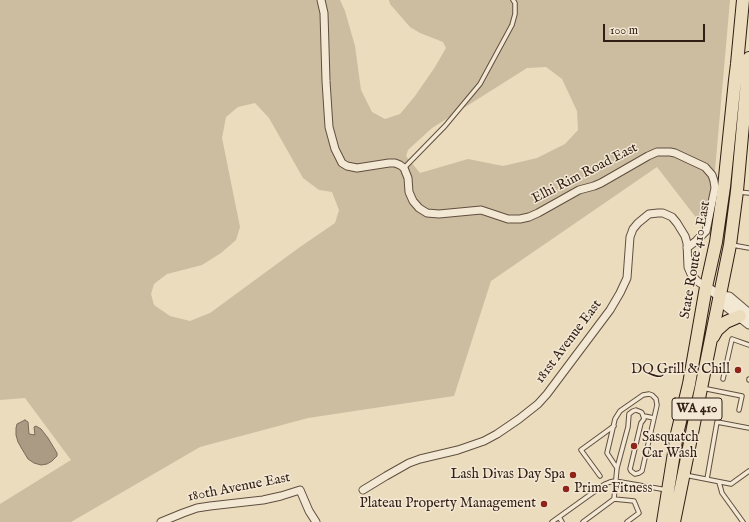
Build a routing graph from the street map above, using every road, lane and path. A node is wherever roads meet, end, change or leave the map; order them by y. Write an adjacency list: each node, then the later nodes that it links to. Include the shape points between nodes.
1 (321, 0): 5 (street, via 324,12 330,128 338,157 342,163 351,167 389,162)
2 (513, 0): 5 (lane, via 515,14 512,25 480,84)
3 (743, 0): 10 (highway, State Route 410 East / WA 410, via 724,187)
4 (749, 58): 6 (highway, State Route 410 East / WA 410)
5 (404, 168): 8 (street, Elhi Rim Road East, via 413,200 427,213 481,210 508,219 520,219 538,213 579,190 601,183 657,152 675,153 705,167 712,175 715,188 706,231)
6 (743, 192): 7 (highway, State Route 410 East / WA 410)
7 (730, 245): 9 (lane); 11 (highway, State Route 410 East / WA 410)
8 (687, 248): 10 (street, 181st Avenue East, via 691,274); 29 (street, 181st Avenue East, via 681,228 672,217 663,212 649,214 643,218 633,229 630,237 625,286 610,310 538,404 484,441 410,463)
9 (749, 248)
10 (706, 287): 11 (street); 30 (highway, State Route 410 East / WA 410)
11 (720, 296): 12 (street, via 725,305); 13 (highway, State Route 410 East / WA 410)
12 (747, 315): 13 (highway, via 726,322)
13 (712, 338): 16 (highway, State Route 410 East / WA 410)
14 (749, 345): 15 (lane, via 732,339)
15 (723, 379)
16 (701, 388): 17 (lane, via 742,396); 24 (highway, State Route 410 East / WA 410)
17 (739, 410)
18 (644, 416): 19 (lane); 19 (lane, via 630,467 635,474 642,471); 22 (lane, via 638,410 633,410 629,414 630,420)
19 (654, 418): 20 (lane, via 657,402 654,397 646,394 620,411)
20 (614, 426): 22 (lane, via 608,453); 25 (lane, via 581,450)
21 (749, 428): 26 (lane, via 717,422)
22 (617, 468): 27 (lane)
23 (749, 471): 28 (lane, via 732,484)
24 (683, 475): 26 (lane); 40 (highway, State Route 410 East / WA 410)
25 (600, 476)
26 (707, 479): 28 (lane)
27 (615, 481): 30 (lane); 31 (lane); 32 (lane, via 605,484)
28 (719, 482): 41 (lane, via 722,493)
29 (364, 490)
30 (668, 490): 39 (highway, State Route 410 East / WA 410)
31 (614, 498): 37 (lane); 38 (lane, via 634,502 639,513)
32 (559, 517): 35 (lane); 36 (lane)
33 (162, 522): 34 (street, 180th Avenue East, via 197,508 263,500 300,490)
34 (316, 522)
35 (552, 522)
36 (562, 522)
37 (583, 522)
38 (627, 522)
39 (663, 522)
40 (674, 522)
41 (743, 522)

